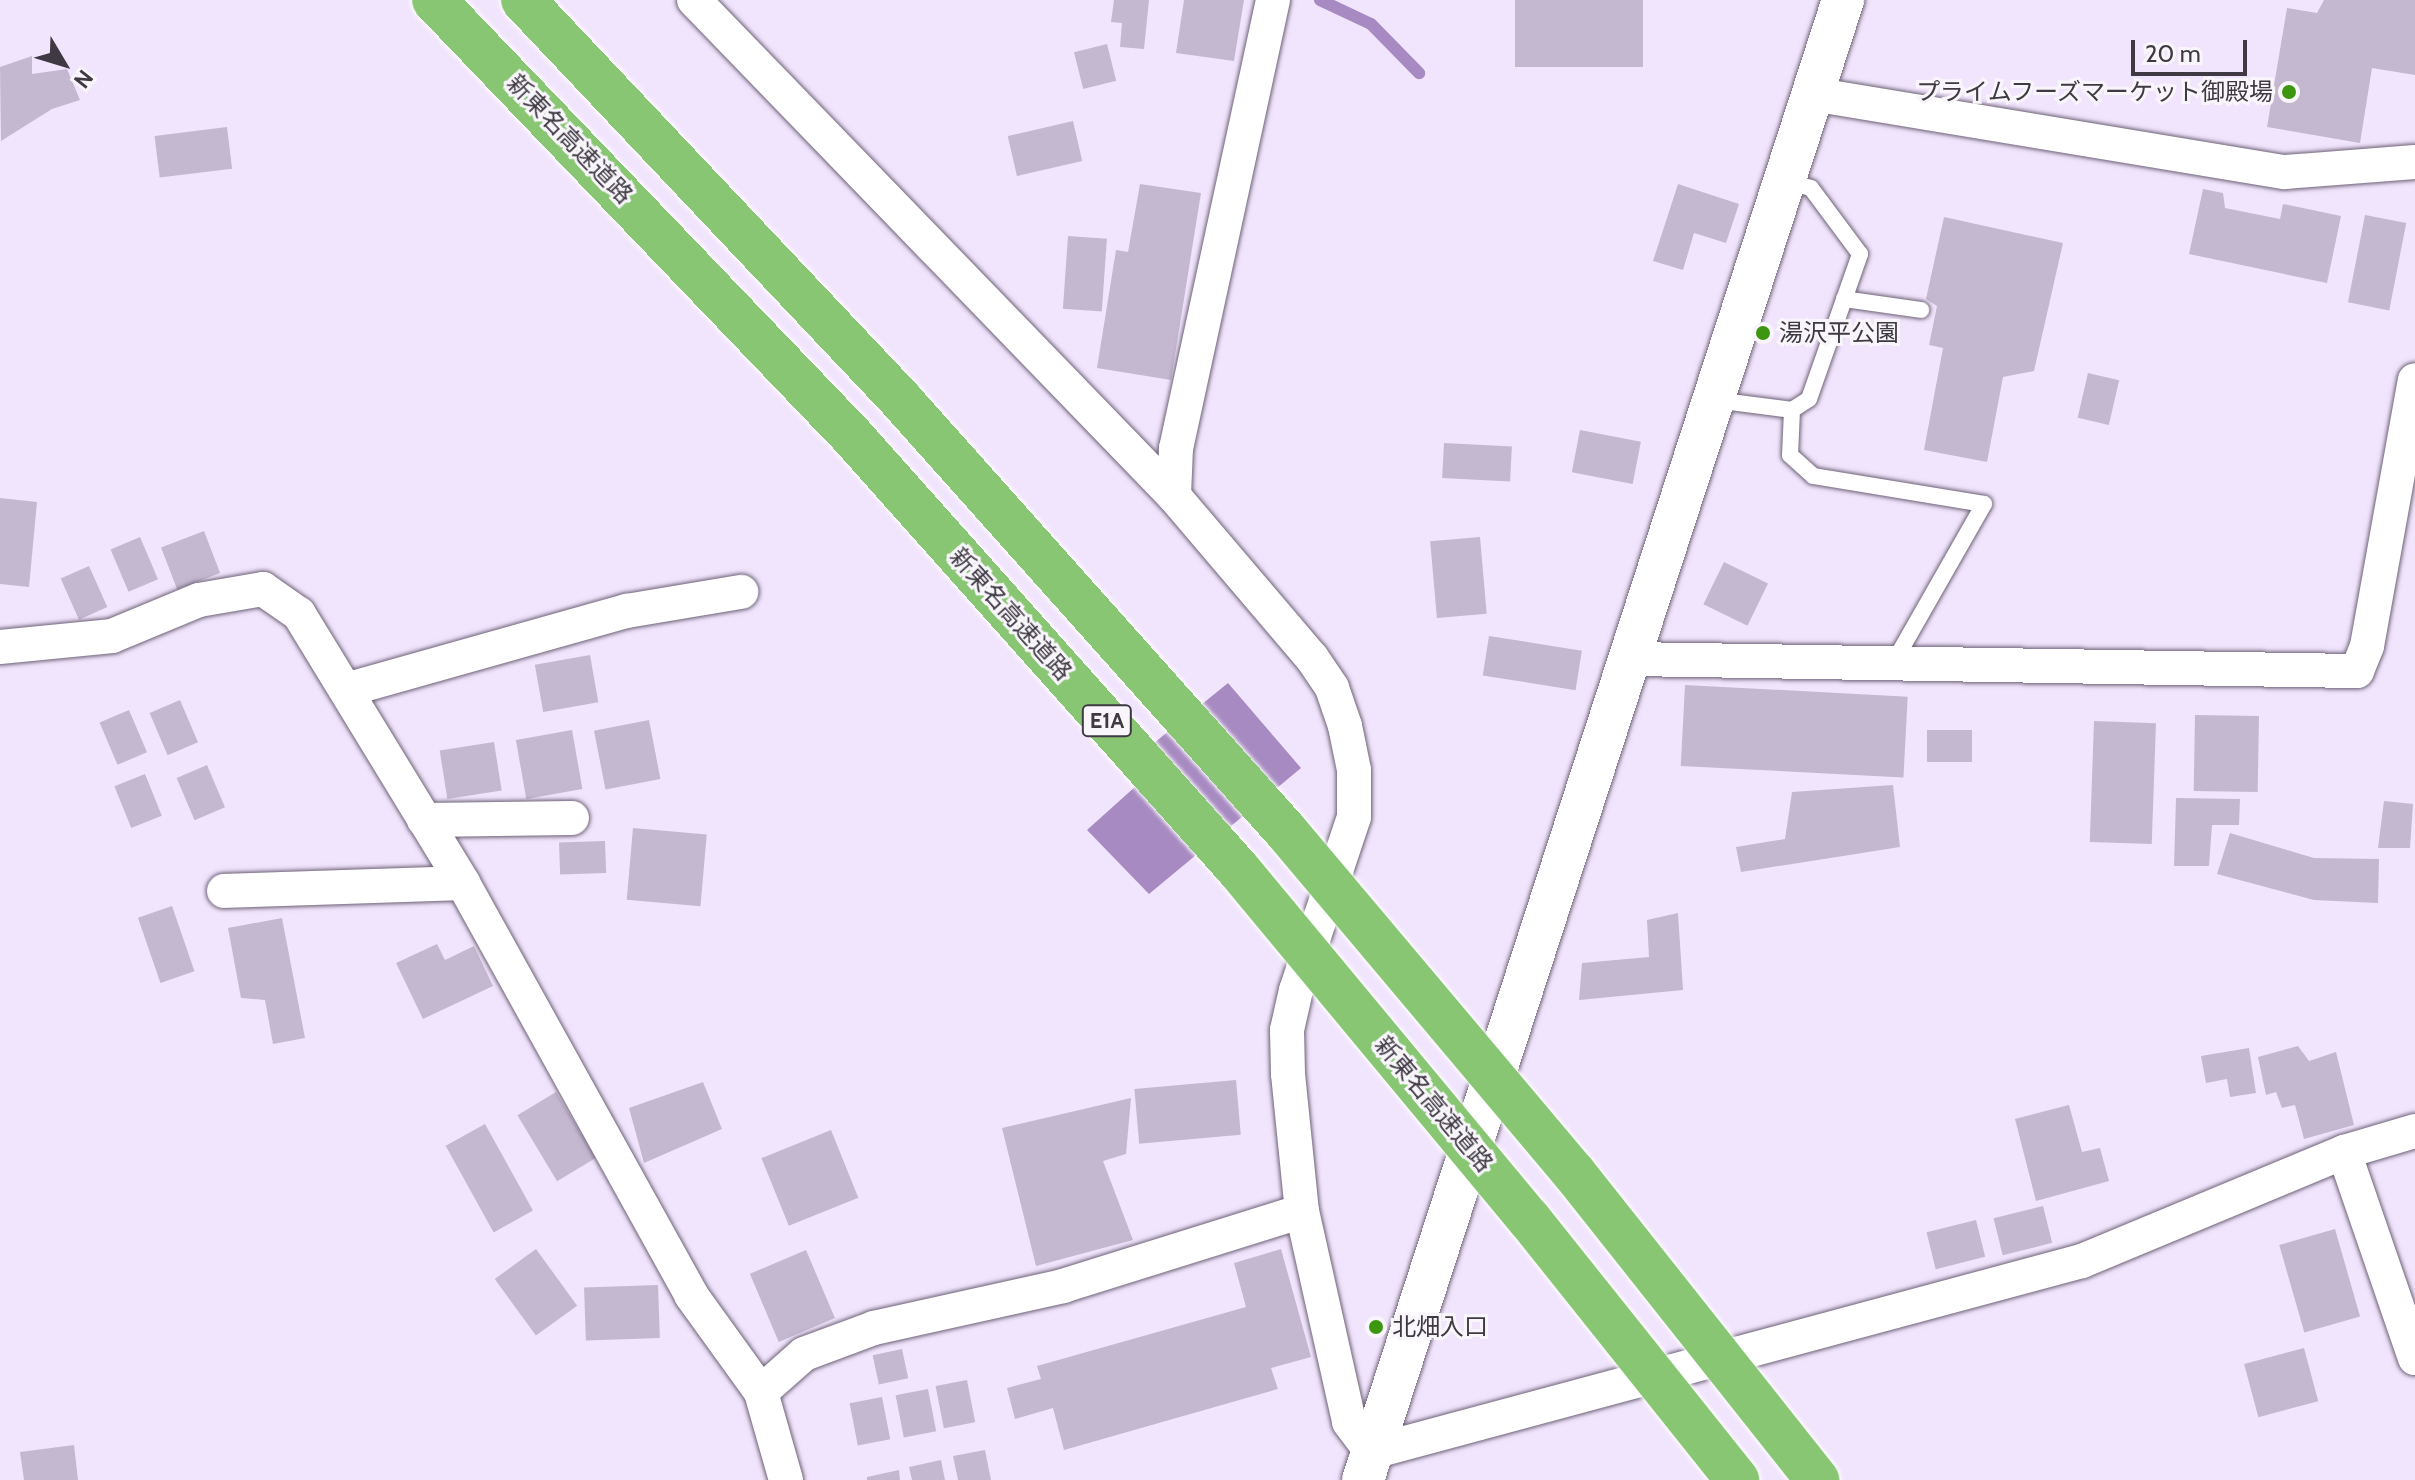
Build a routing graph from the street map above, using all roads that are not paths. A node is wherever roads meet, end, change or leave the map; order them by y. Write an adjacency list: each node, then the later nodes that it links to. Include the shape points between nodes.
1 (434, 0): 31 (highway, 新東名高速道路 / E1A, bridge, via 852,436 1239,870)
2 (523, 0): 32 (highway, E1A, bridge, via 900,399 1285,830 1574,1173)
3 (694, 0): 14 (street)
4 (1273, 0): 14 (street, via 1176,448)
5 (1843, 0): 6 (street)
6 (1812, 94): 7 (street, via 2285,172); 8 (street)
7 (2415, 162)
8 (1783, 180): 9 (lane, via 1811,188 1860,254); 12 (street)
9 (1844, 299): 10 (lane); 13 (lane, via 1809,399)
10 (1921, 310)
11 (2415, 380): 18 (street, via 2367,646 2357,671)
12 (1712, 399): 13 (lane); 17 (street)
13 (1792, 410): 18 (lane, via 1790,455 1813,476 1984,504)
14 (1174, 496): 26 (street, via 1284,620 1332,688 1354,770 1354,817 1287,1030)
15 (741, 592): 19 (street, via 627,611)
16 (0, 647): 19 (street, via 112,636 199,600 263,589 299,614)
17 (1631, 659): 18 (street); 29 (street)
18 (1891, 667)
19 (349, 689): 21 (street)
20 (572, 818): 21 (street)
21 (424, 820): 22 (street)
22 (463, 883): 23 (street); 28 (street, via 691,1295)
23 (224, 891)
24 (2415, 1131): 25 (street)
25 (2344, 1152): 27 (street); 29 (street, via 2082,1261)
26 (1302, 1211): 28 (street, via 1063,1286 874,1328 804,1354); 29 (street, via 1349,1422)
27 (2415, 1358)
28 (761, 1392): 30 (street)
29 (1367, 1466)
30 (786, 1480)
31 (1737, 1480)
32 (1817, 1480)

